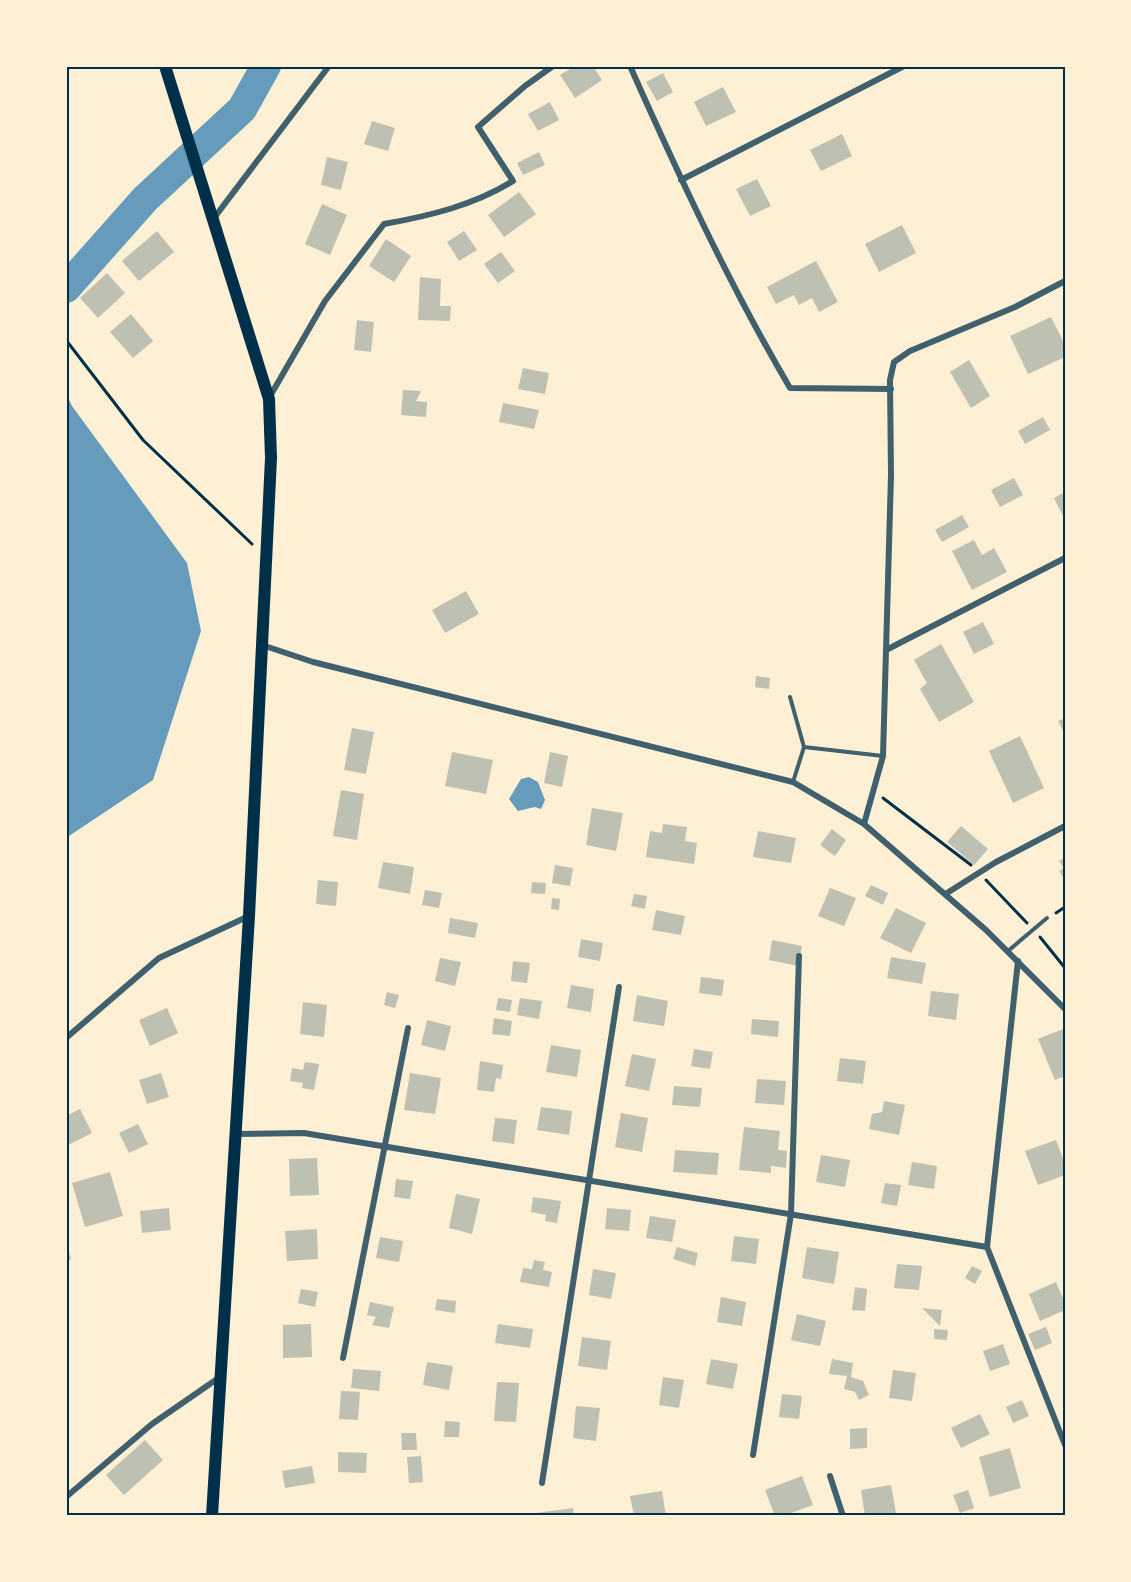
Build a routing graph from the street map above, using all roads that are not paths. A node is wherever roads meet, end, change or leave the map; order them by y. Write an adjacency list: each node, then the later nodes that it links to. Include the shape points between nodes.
1 (165, 66): 7 (main road)
2 (329, 66): 7 (street)
3 (554, 66): 10 (street, via 478,127 513,181 496,192 426,216 384,224 325,301)
4 (630, 66): 6 (street)
5 (901, 68): 6 (street)
6 (681, 180): 9 (street, via 759,336 790,388)
7 (213, 217): 10 (main road)
8 (1065, 281): 9 (street, via 910,351 894,362)
9 (891, 389): 13 (street)
10 (269, 399): 12 (main road, via 271,458)
11 (1065, 558): 13 (street)
12 (262, 645): 17 (street, via 313,662); 21 (main road)
13 (888, 649): 16 (street)
14 (790, 697): 15 (lane)
15 (804, 747): 16 (lane); 17 (lane)
16 (883, 756): 18 (street)
17 (793, 782): 18 (street)
18 (864, 824): 20 (street)
19 (1065, 826): 20 (street)
20 (947, 893): 23 (street)
21 (249, 916): 29 (street, via 159,958); 30 (main road)
22 (1047, 918): 23 (lane)
23 (1008, 951): 25 (street)
24 (799, 957): 33 (street)
25 (1018, 961): 27 (street); 34 (street)
26 (619, 987): 32 (street)
27 (1065, 1009)
28 (408, 1029): 31 (street)
29 (66, 1038)
30 (235, 1134): 31 (street, via 304,1134); 36 (main road)
31 (383, 1147): 32 (street); 35 (street)
32 (589, 1182): 33 (street); 40 (street)
33 (791, 1214): 34 (street); 38 (street)
34 (987, 1247): 37 (street)
35 (343, 1358)
36 (221, 1376): 41 (street, via 152,1425); 42 (main road)
37 (1065, 1445)
38 (753, 1455)
39 (830, 1476): 43 (street)
40 (542, 1483)
41 (66, 1497)
42 (212, 1516)
43 (843, 1516)

